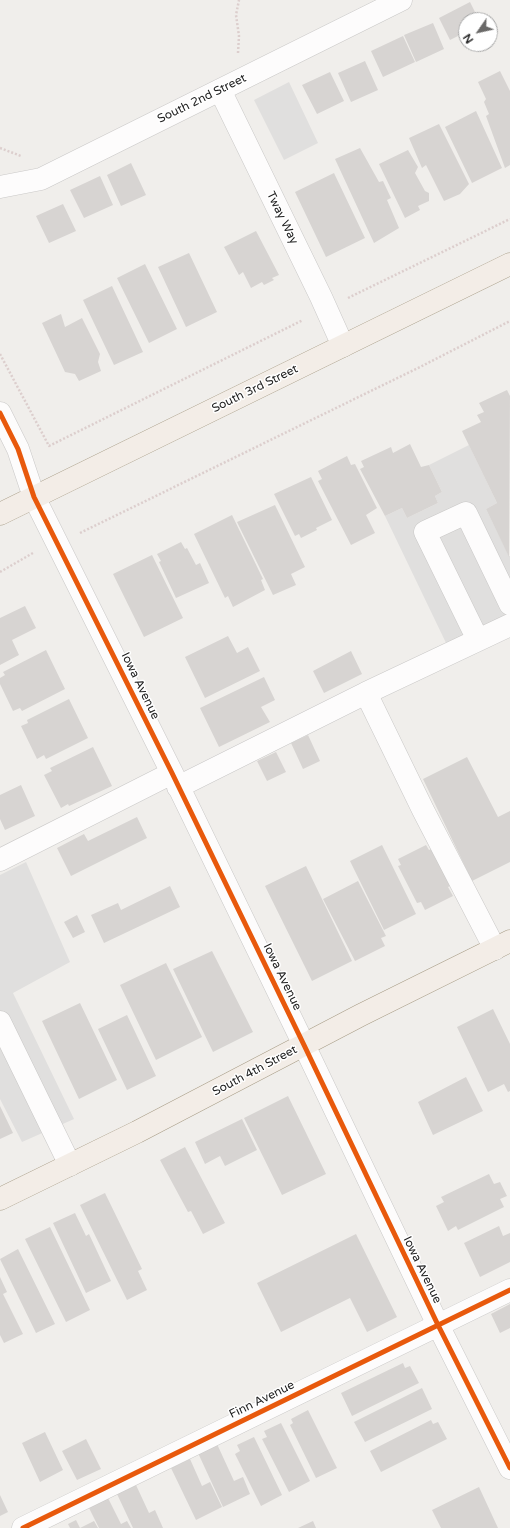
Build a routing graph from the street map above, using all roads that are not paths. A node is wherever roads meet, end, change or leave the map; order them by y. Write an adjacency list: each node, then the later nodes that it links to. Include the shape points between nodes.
1 (401, 0): 2 (street, South 2nd Street)
2 (220, 90): 3 (street, South 2nd Street, via 41,179); 5 (street, Tway Way)
3 (0, 187)
4 (510, 264): 5 (main road, South 3rd Street)
5 (343, 346): 7 (main road, South 3rd Street)
6 (0, 413): 7 (street, Iowa Avenue, via 18,449)
7 (34, 497): 8 (main road, South 3rd Street); 13 (street, Iowa Avenue)
8 (0, 514)
9 (510, 604): 11 (street, via 466,513 425,532)
10 (510, 625): 11 (street)
11 (478, 640): 12 (street)
12 (366, 693): 13 (street); 15 (street, via 423,810)
13 (175, 780): 14 (street); 17 (street, Iowa Avenue)
14 (0, 860)
15 (503, 945): 17 (main road, South 4th Street)
16 (0, 1022): 18 (street)
17 (304, 1045): 18 (main road, South 4th Street); 21 (street, Iowa Avenue)
18 (70, 1165): 19 (main road, South 4th Street)
19 (0, 1199)
20 (510, 1290): 21 (street, Finn Avenue)
21 (438, 1325): 22 (street, Iowa Avenue); 23 (street, Finn Avenue)
22 (510, 1468)
23 (23, 1528)

